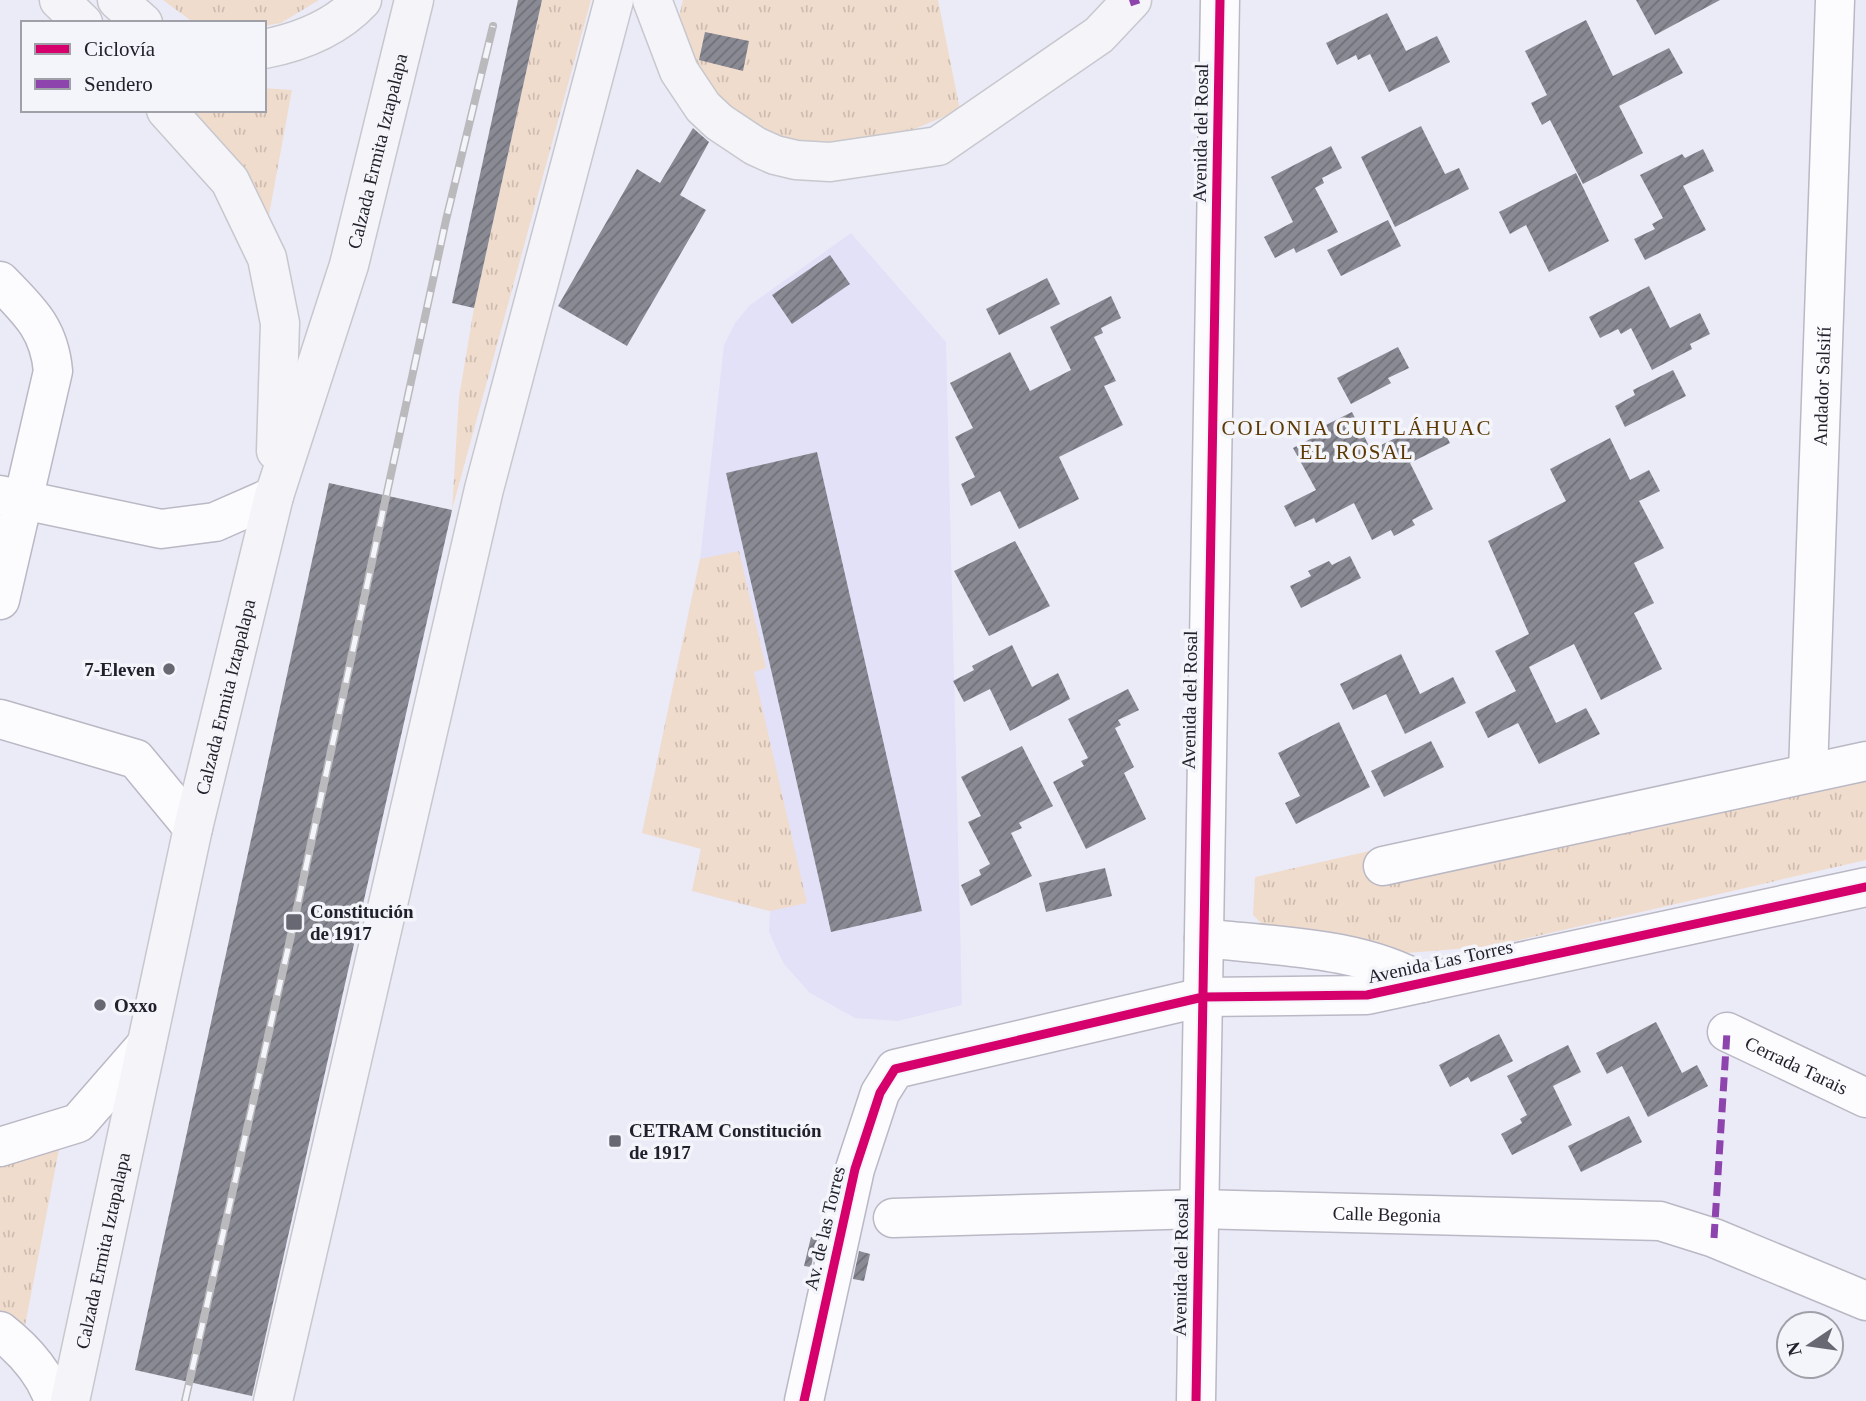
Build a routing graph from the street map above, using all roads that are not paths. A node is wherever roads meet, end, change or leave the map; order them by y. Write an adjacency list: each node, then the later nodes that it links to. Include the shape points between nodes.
1 (59, 0): 10 (main road)
2 (117, 0): 11 (main road)
3 (362, 0): 12 (main road, via 317,32)
4 (414, 0): 15 (main road, Calzada Ermita Iztapalapa, via 349,265)
5 (614, 0): 38 (main road, via 484,489)
6 (652, 0): 7 (main road, via 679,71 719,122 775,155 830,162 938,146 1099,36)
7 (1132, 0)
8 (1220, 0): 24 (street, Avenida del Rosal)
9 (1835, 0): 20 (street, Andador Salsifí)
10 (81, 21)
11 (141, 21)
12 (266, 48)
13 (168, 112): 15 (main road, via 230,181 267,258 280,323)
14 (1, 284): 16 (street, via 38,321 50,345 53,371)
15 (274, 496): 16 (street, via 215,522 161,529); 21 (main road, Calzada Ermita Iztapalapa)
16 (12, 497): 17 (street)
17 (0, 600)
18 (0, 719): 21 (street, via 136,759)
19 (1866, 761): 20 (street)
20 (1808, 773): 22 (street)
21 (193, 828): 28 (main road, Calzada Ermita Iztapalapa)
22 (1383, 866)
23 (1866, 887): 25 (street, Avenida Las Torres)
24 (1204, 938): 25 (street, Avenida Las Torres, via 1366,958); 26 (street, Avenida del Rosal)
25 (1423, 983): 26 (street, Avenida Las Torres, via 1367,995)
26 (1203, 997): 29 (street, Avenida Las Torres); 32 (street, Avenida del Rosal)
27 (1727, 1032): 30 (street, Cerrada Tarais)
28 (146, 1045): 31 (street, via 78,1123); 37 (main road, Calzada Ermita Iztapalapa)
29 (895, 1069): 39 (street, Av. de las Torres, via 880,1093 855,1169)
30 (1866, 1098)
31 (0, 1147)
32 (1198, 1209): 33 (street, Calle Begonia); 34 (street, Calle Begonia, via 1660,1221 1714,1238); 40 (street, Avenida del Rosal)
33 (893, 1218)
34 (1866, 1301)
35 (0, 1331): 36 (street, via 48,1383)
36 (54, 1401)
37 (70, 1401)
38 (273, 1401)
39 (804, 1401)
40 (1196, 1401)

